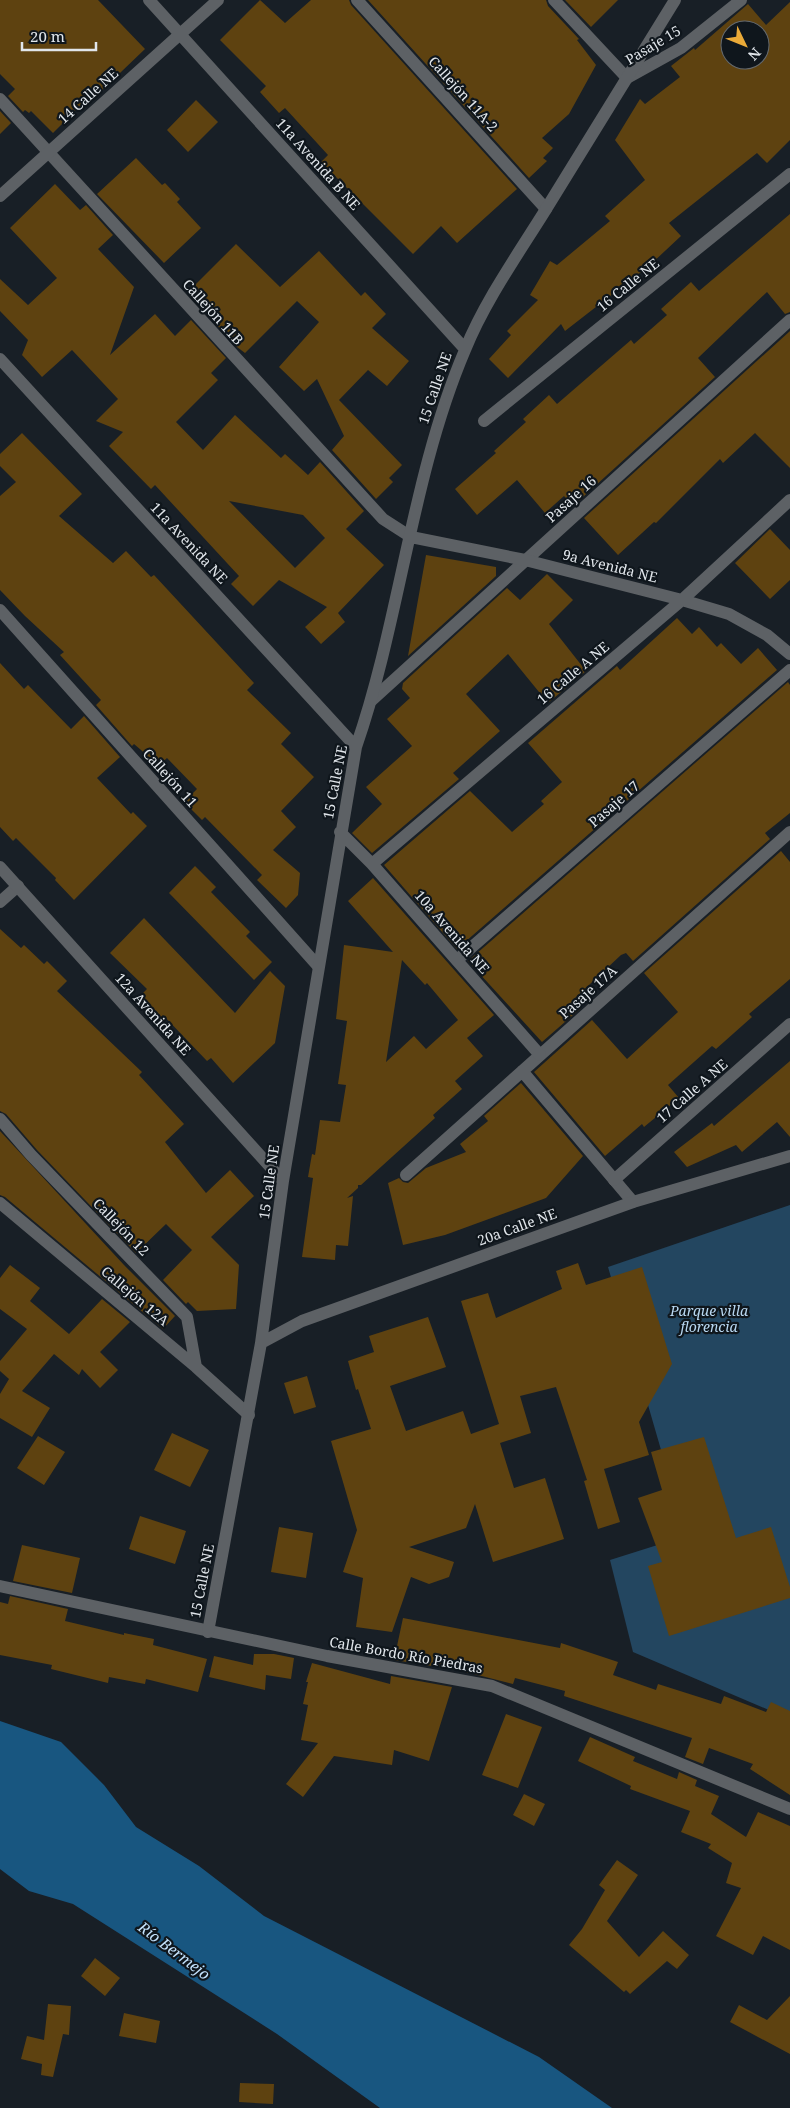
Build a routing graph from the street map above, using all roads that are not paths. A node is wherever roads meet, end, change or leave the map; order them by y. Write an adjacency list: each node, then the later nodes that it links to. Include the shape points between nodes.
1 (149, 0): 7 (street, 11a Avenida B NE)
2 (218, 0): 7 (street, 14 Calle NE)
3 (357, 0): 13 (street, Callejón 11A-2)
4 (554, 0): 8 (street)
5 (675, 0): 8 (street, 15 Calle NE)
6 (741, 0): 8 (street, Pasaje 15, via 681,48)
7 (180, 34): 10 (street, 14 Calle NE); 15 (street, 11a Avenida B NE)
8 (627, 78): 13 (street, 15 Calle NE)
9 (0, 99): 10 (street, Callejón 11B)
10 (47, 152): 12 (street, 14 Calle NE); 19 (street, Callejón 11B, via 382,519)
11 (790, 174): 17 (street, 16 Calle NE)
12 (0, 196)
13 (546, 209): 15 (street, 15 Calle NE)
14 (790, 320): 20 (street, Pasaje 16)
15 (465, 349): 19 (street, 15 Calle NE, via 427,456)
16 (0, 359): 26 (street, 11a Avenida NE)
17 (484, 421)
18 (790, 500): 21 (street, 16 Calle A NE)
19 (411, 537): 20 (street, 9a Avenida NE); 25 (street, 15 Calle NE)
20 (525, 560): 21 (street, 9a Avenida NE); 25 (street, Pasaje 16)
21 (682, 600): 23 (street, 9a Avenida NE, via 729,614 767,635); 29 (street, 16 Calle A NE)
22 (0, 610): 34 (street, Callejón 11)
23 (790, 654)
24 (790, 670): 33 (street, Pasaje 17)
25 (372, 700): 26 (street, 15 Calle NE)
26 (356, 746): 27 (street, 15 Calle NE)
27 (340, 832): 29 (street, 10a Avenida NE); 34 (street, 15 Calle NE)
28 (790, 832): 36 (street, Pasaje 17A)
29 (372, 864): 33 (street, 10a Avenida NE)
30 (0, 867): 31 (street, 12a Avenida NE)
31 (18, 886): 32 (street); 42 (street, 12a Avenida NE)
32 (0, 902)
33 (457, 960): 36 (street, 10a Avenida NE)
34 (318, 966): 42 (street, 15 Calle NE)
35 (790, 1024): 41 (street, 17 Calle A NE)
36 (540, 1054): 37 (street, Pasaje 17A)
37 (522, 1071): 40 (street, Pasaje 17A); 41 (street)
38 (0, 1119): 46 (street, Callejón 12, via 187,1317)
39 (790, 1156): 43 (street, 20a Calle NE)
40 (406, 1175)
41 (614, 1180): 43 (street)
42 (284, 1181): 45 (street, 15 Calle NE)
43 (633, 1202): 45 (street, 20a Calle NE, via 302,1321)
44 (0, 1203): 46 (street, Callejón 12A)
45 (261, 1343): 47 (street, 15 Calle NE)
46 (196, 1367): 47 (street, Callejón 12A)
47 (249, 1415): 49 (street, 15 Calle NE)
48 (0, 1586): 49 (street, Calle Bordo Río Piedras)
49 (208, 1632): 50 (street, Calle Bordo Río Piedras, via 492,1686)
50 (790, 1809)

